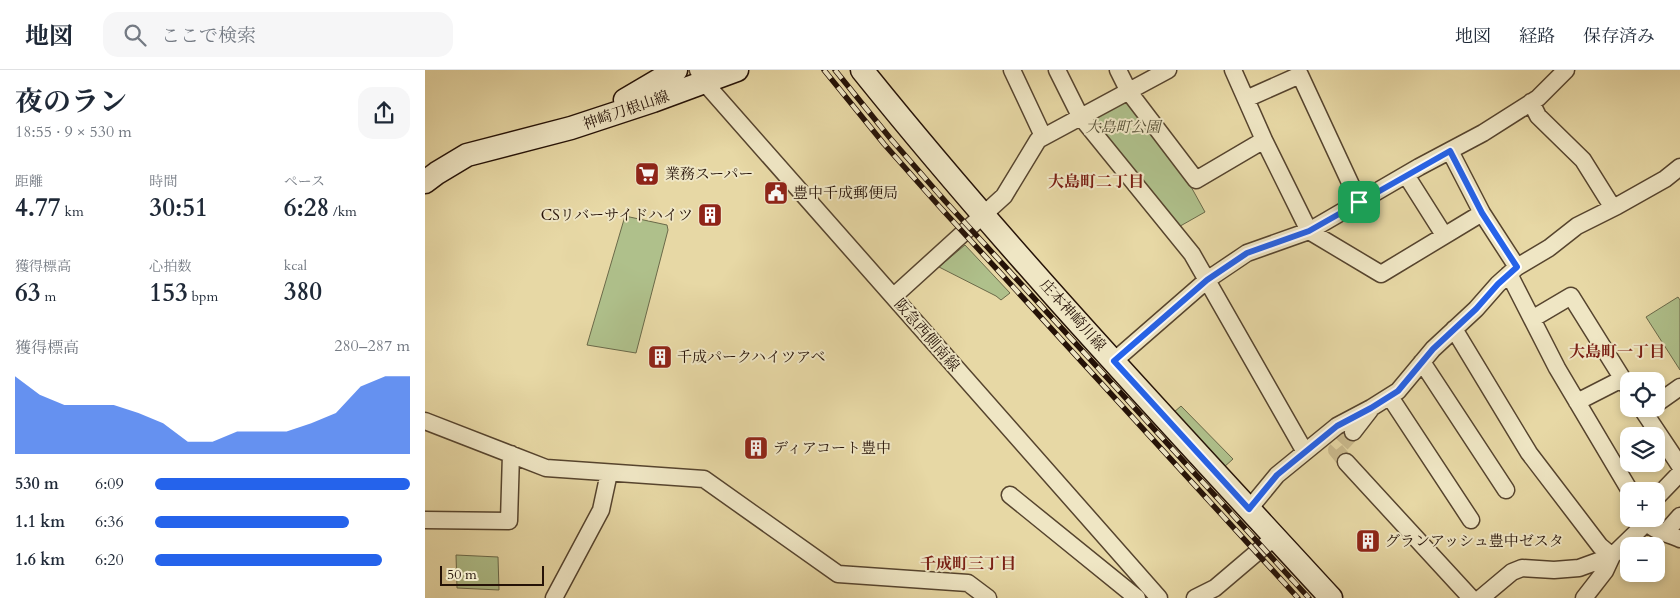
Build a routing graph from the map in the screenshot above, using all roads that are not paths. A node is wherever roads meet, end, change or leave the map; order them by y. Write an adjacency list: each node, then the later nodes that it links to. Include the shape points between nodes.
1 (676, 70): 15 (street, 神崎刀根山線, via 645,90)
2 (737, 70): 10 (street, 神崎刀根山線)
3 (862, 70): 25 (street, 庄本神崎川線)
4 (1011, 70): 16 (street)
5 (1057, 70): 14 (street)
6 (1118, 70): 11 (street)
7 (1168, 70): 11 (street)
8 (1233, 70): 12 (street)
9 (1566, 70): 13 (street)
10 (701, 76): 15 (street, 神崎刀根山線, via 653,101); 30 (street, 阪急西側南線)
11 (1129, 92): 14 (street); 17 (street, via 1196,180)
12 (1246, 99): 17 (street); 22 (street, via 1300,75)
13 (1531, 102): 18 (street); 23 (street, via 1538,116 1583,160)
14 (1080, 116): 16 (street); 29 (street, via 1192,254)
15 (571, 128): 21 (street, 神崎刀根山線, via 467,155)
16 (1043, 136): 25 (street, via 1004,196)
17 (1264, 140): 26 (street)
18 (1450, 151): 20 (street); 24 (street)
19 (1680, 167): 23 (street)
20 (1406, 175): 22 (street); 27 (street)
21 (425, 182)
22 (1359, 202): 26 (street)
23 (1613, 208): 28 (street, via 1577,226)
24 (1482, 213): 27 (street); 28 (street)
25 (983, 215): 30 (street); 33 (street, 庄本神崎川線)
26 (1309, 231): 27 (street, via 1381,274); 29 (street, via 1247,253)
27 (1444, 235)
28 (1513, 270): 31 (street); 32 (street)
29 (1207, 280): 33 (street); 45 (street)
30 (894, 296): 68 (street, 阪急西側南線)
31 (1532, 319): 35 (street, via 1571,296); 40 (street)
32 (1454, 330): 34 (street); 63 (street, via 1529,453 1600,546)
33 (1114, 361): 55 (street, 庄本神崎川線)
34 (1422, 362): 38 (street); 53 (street)
35 (1620, 376)
36 (1620, 386): 40 (street)
37 (1680, 387): 39 (street)
38 (1390, 396): 41 (street); 58 (street)
39 (1665, 397)
40 (1577, 402): 51 (street)
41 (1371, 408): 44 (street); 45 (street, via 1337,426)
42 (1653, 417): 48 (street)
43 (425, 421): 46 (street)
44 (1353, 432)
45 (1305, 452): 55 (street, via 1277,475)
46 (511, 454): 49 (street, via 546,468); 57 (street, via 509,521)
47 (1346, 462): 71 (street)
48 (1680, 466)
49 (609, 473): 65 (street, via 601,510); 66 (street, via 705,479 838,574 969,583)
50 (1680, 473): 52 (street)
51 (1625, 482)
52 (1665, 489)
53 (1506, 490)
54 (1010, 496): 67 (street)
55 (1249, 509): 62 (street, 庄本神崎川線)
56 (1680, 516): 61 (street)
57 (425, 520)
58 (1471, 520)
59 (1639, 527): 63 (street)
60 (1656, 527): 61 (street)
61 (1673, 536)
62 (1275, 537): 69 (street, via 1215,588); 70 (street, 庄本神崎川線)
63 (1612, 556): 64 (street); 72 (street, via 1579,568 1522,568 1511,572)
64 (1591, 596)
65 (554, 598)
66 (988, 598)
67 (1137, 598)
68 (1159, 598)
69 (1195, 598)
70 (1331, 598)
71 (1471, 598)
72 (1481, 598)

